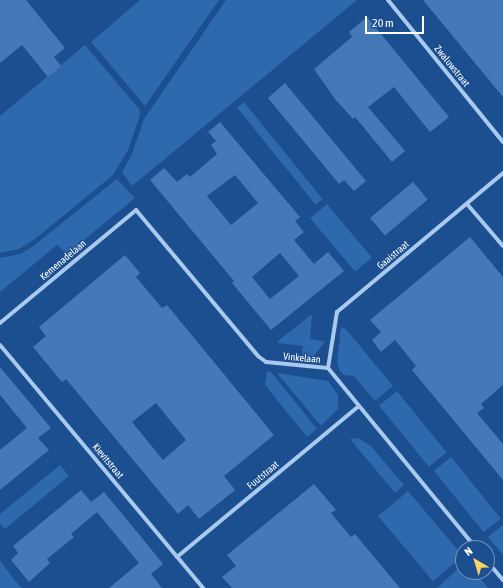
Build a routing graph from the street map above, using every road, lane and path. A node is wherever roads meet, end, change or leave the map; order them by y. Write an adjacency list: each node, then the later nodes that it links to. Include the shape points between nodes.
1 (388, 0): 2 (street, Zwaluwstraat)
2 (503, 142)
3 (503, 174): 4 (street, Gaaistraat)
4 (468, 204): 6 (street); 9 (street, Gaaistraat, via 337,312)
5 (136, 210): 7 (street, Kemenadelaan); 9 (street, Vinkelaan, via 258,356 266,362)
6 (503, 246)
7 (0, 323)
8 (0, 345): 12 (street, Kievitstraat)
9 (328, 368): 10 (street, Vinkelaan)
10 (359, 406): 11 (street, Vinkelaan); 12 (street, Fuutstraat)
11 (469, 540)
12 (177, 556): 15 (street, Kievitstraat)
13 (495, 570): 14 (street)
14 (503, 580)
15 (203, 588)

